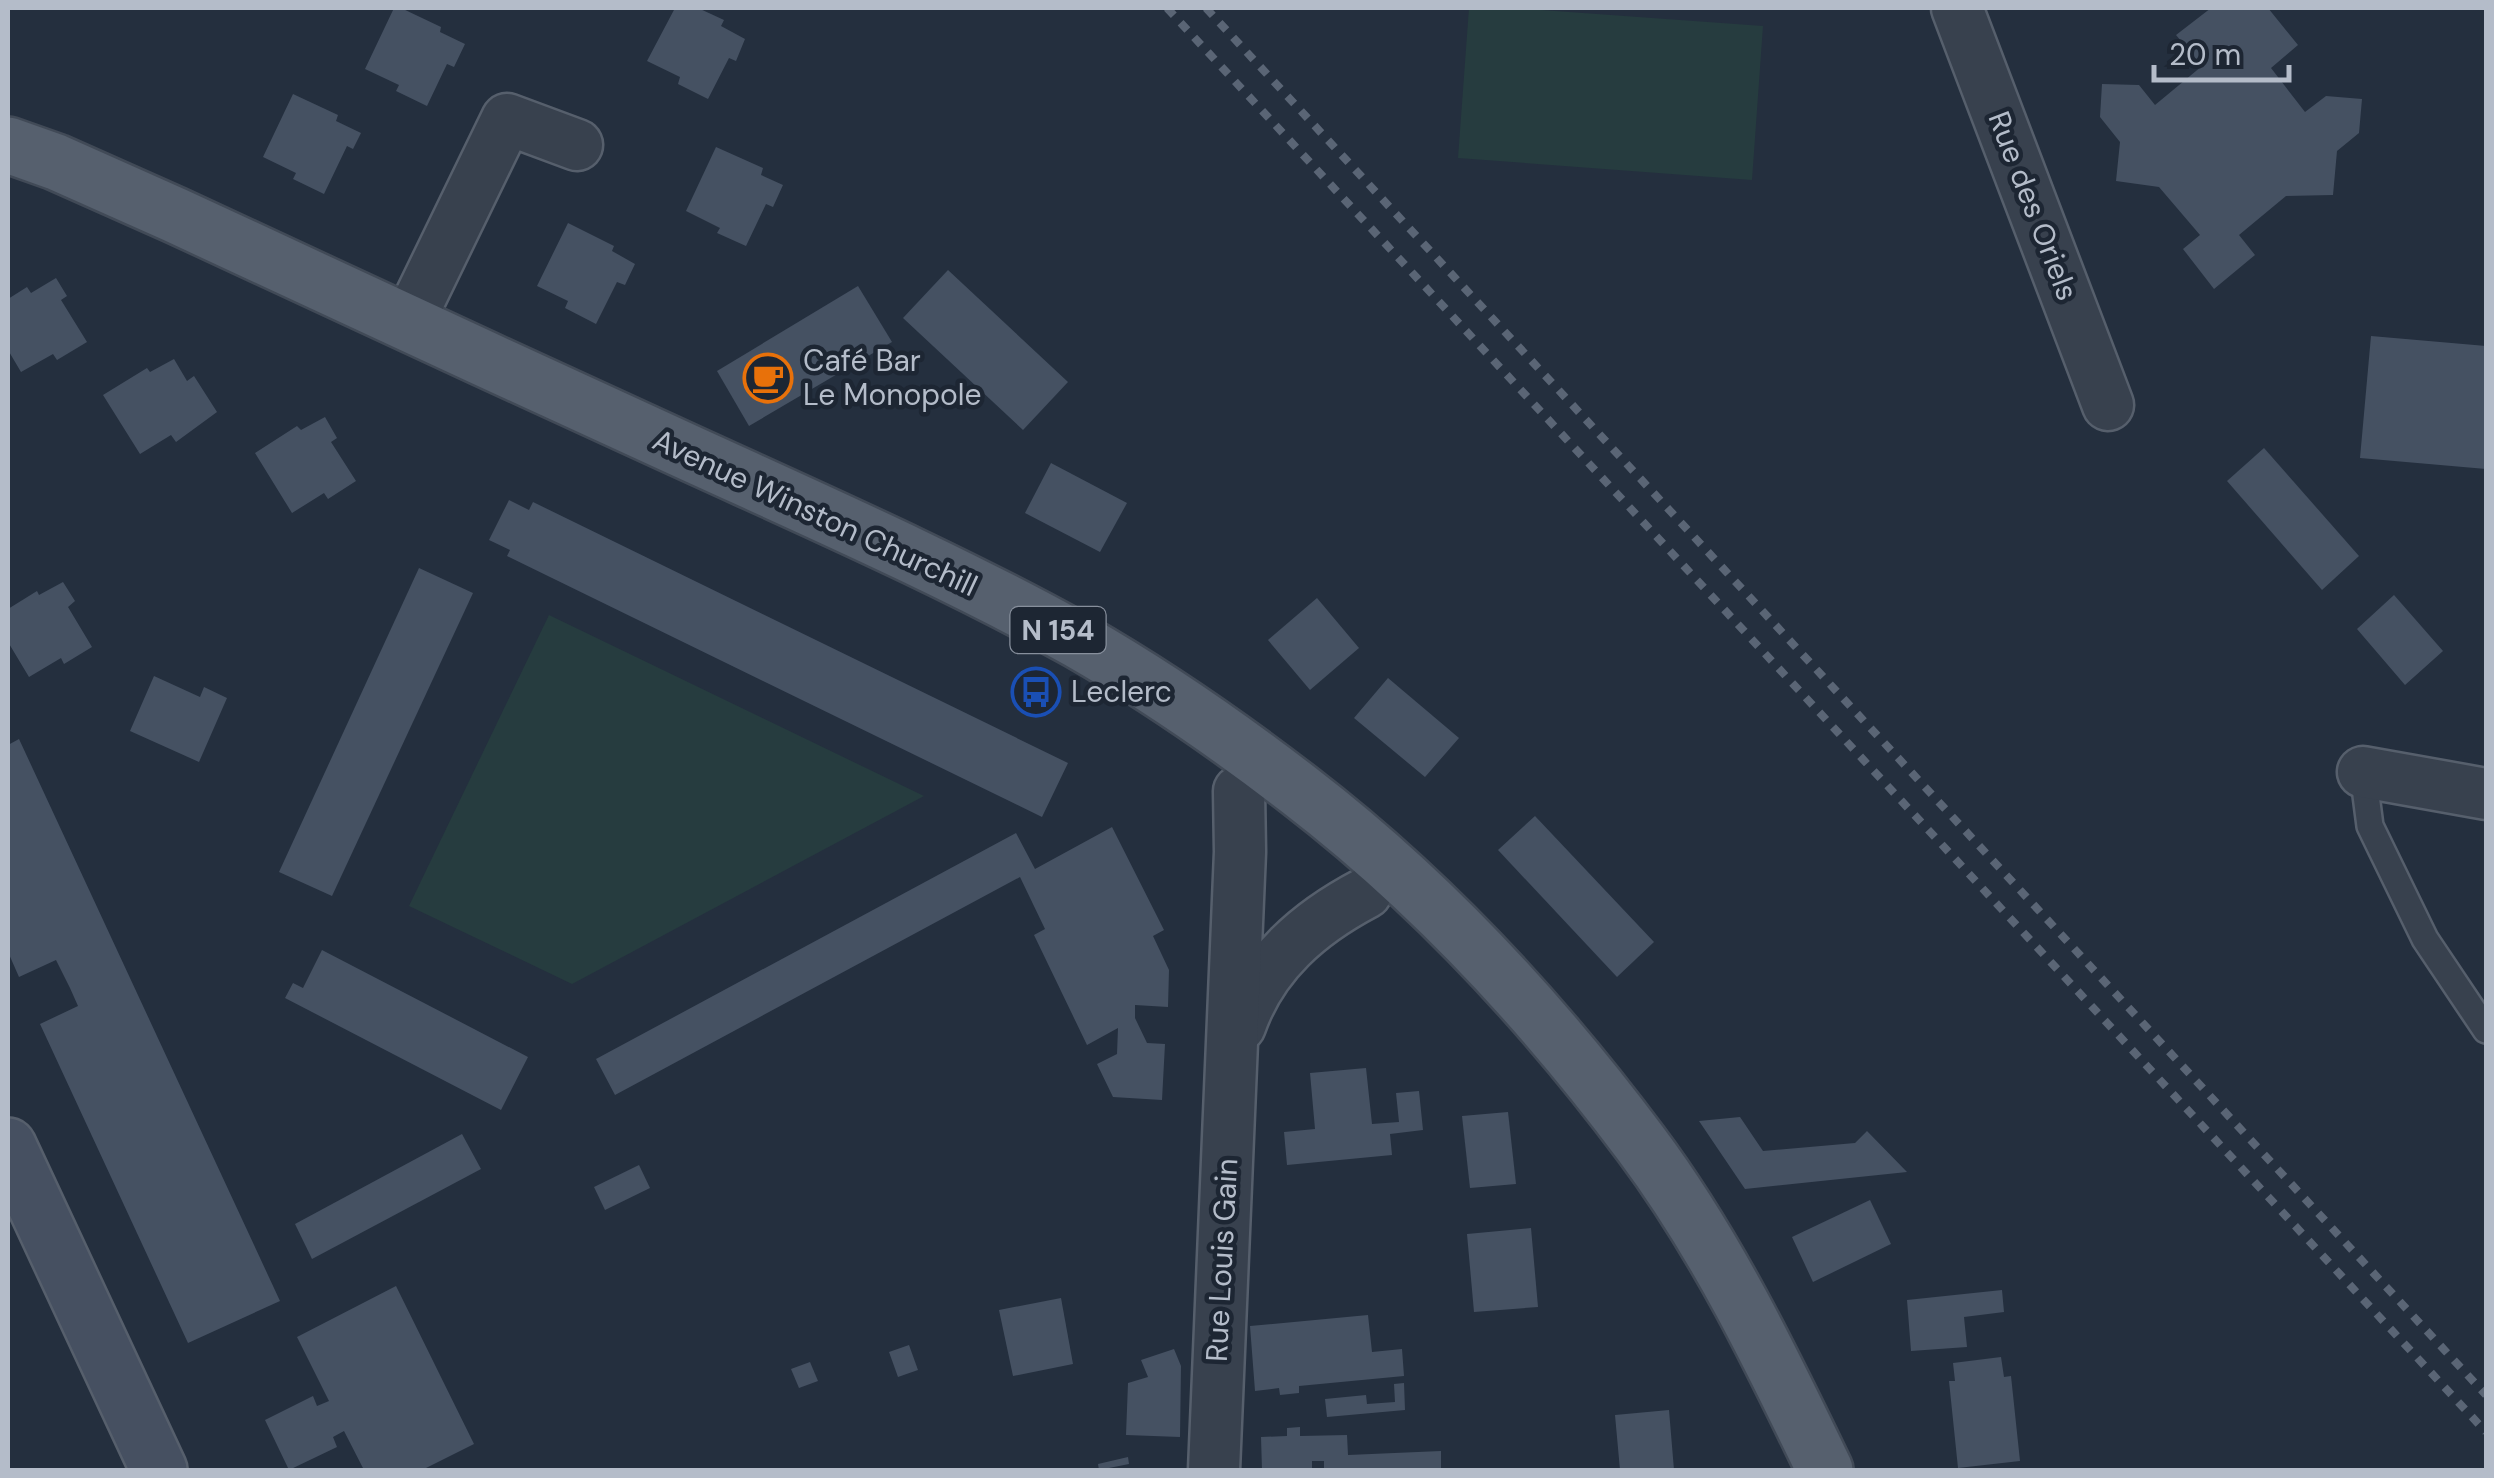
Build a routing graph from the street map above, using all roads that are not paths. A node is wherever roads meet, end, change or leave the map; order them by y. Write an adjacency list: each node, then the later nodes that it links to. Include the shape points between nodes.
1 (1957, 8): 6 (street, Rue des Oriels)
2 (8, 145): 5 (main road, Avenue Winston Churchill / N 154)
3 (577, 145): 5 (street, via 507,119)
4 (8, 179): 8 (main road, Avenue Winston Churchill / N 154, via 964,619 1135,716)
5 (408, 323): 17 (main road, Avenue Winston Churchill / N 154, via 1020,610 1134,674 1301,791 1466,940 1574,1057 1644,1147 1706,1238)
6 (2108, 404)
7 (2363, 772): 9 (street); 11 (lane, via 2370,826 2425,939)
8 (1239, 791): 10 (main road, Avenue Winston Churchill / N 154); 12 (street, Rue Louis Gain)
9 (2486, 794)
10 (1366, 893): 12 (street, Rue Louis Gain, via 1282,953 1262,978); 16 (main road, Avenue Winston Churchill / N 154, via 1520,1045 1618,1168 1724,1334)
11 (2486, 1030)
12 (1232, 1050): 15 (street, Rue Louis Gain)
13 (8, 1146): 14 (main road)
14 (159, 1470)
15 (1214, 1470)
16 (1788, 1470)
17 (1825, 1470)

